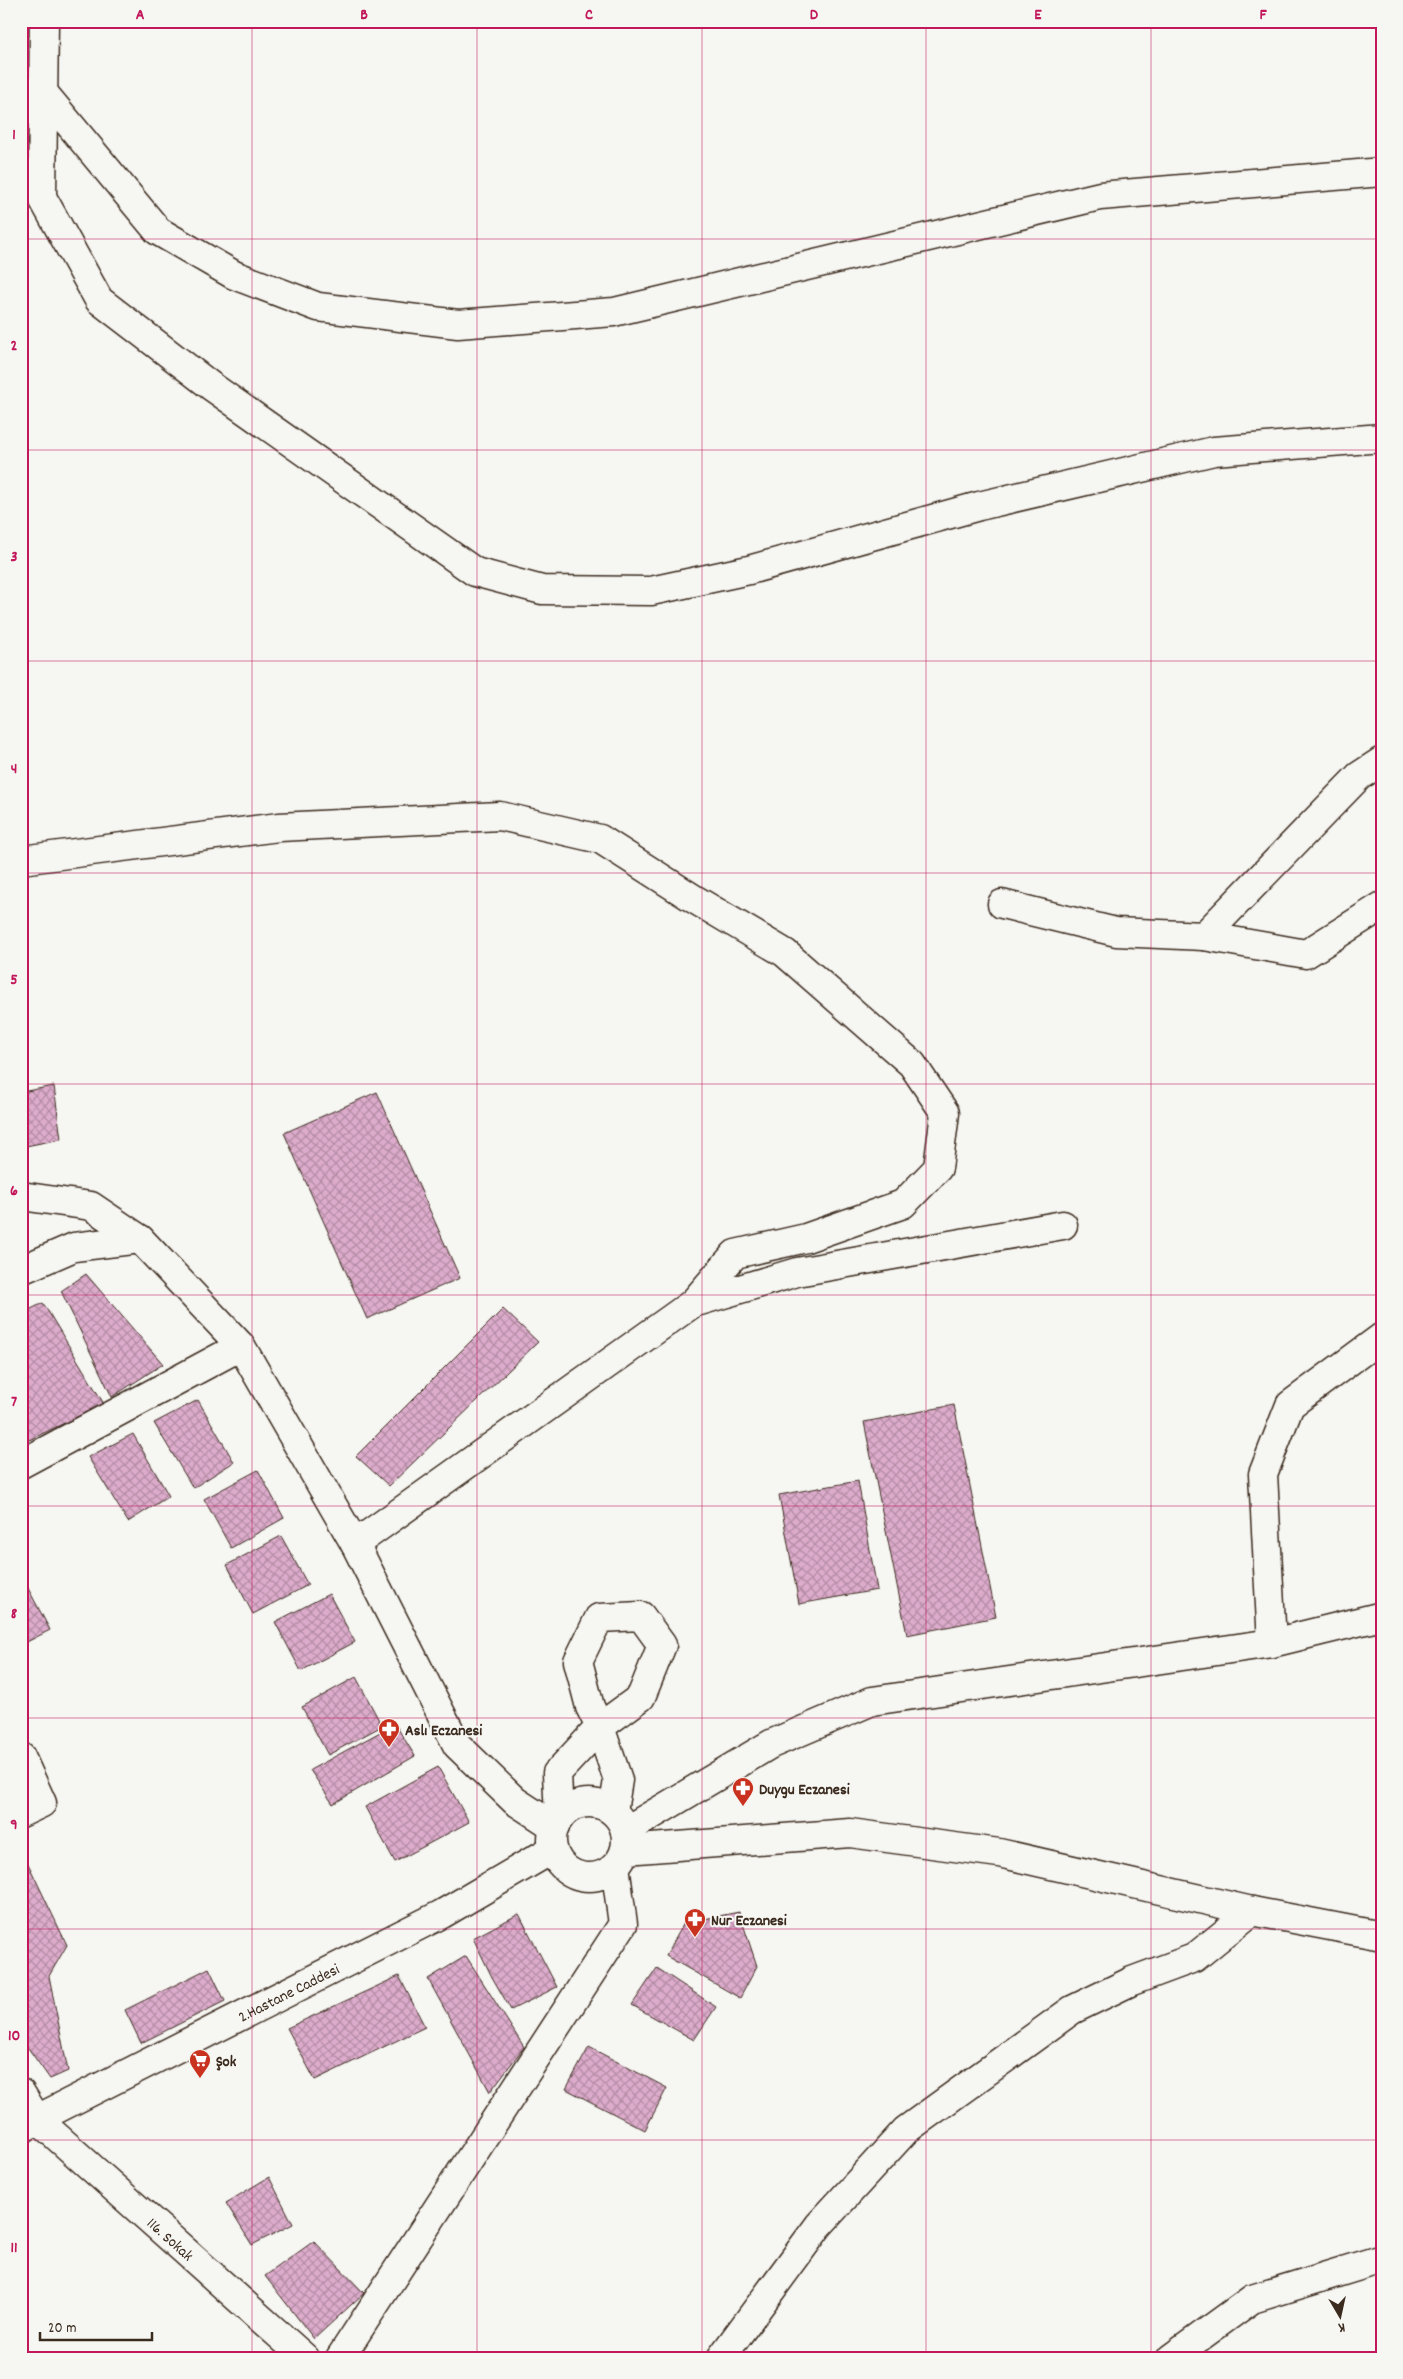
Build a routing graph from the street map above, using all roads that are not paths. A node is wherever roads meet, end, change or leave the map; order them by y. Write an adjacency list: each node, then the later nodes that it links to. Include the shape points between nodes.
1 (44, 21): 2 (street)
2 (42, 91): 3 (street, via 158,231 234,275 318,307 458,324 614,312 1100,196); 4 (street, via 42,197 99,300 211,386 475,572 542,590 651,591 749,570 979,506 1214,451)
3 (1382, 172)
4 (1382, 438)
5 (1382, 760): 9 (street, via 1358,776)
6 (21, 860): 14 (street, via 279,827 500,816 600,839 785,953 912,1064 945,1113 938,1168 903,1204 806,1238 735,1254)
7 (1002, 904): 9 (street, via 1116,932)
8 (1382, 906): 9 (street, via 1306,954)
9 (1204, 936)
10 (21, 1196): 12 (street, via 91,1206)
11 (1063, 1225): 14 (street, via 798,1272)
12 (140, 1239): 13 (street, via 74,1247); 16 (street)
13 (21, 1270)
14 (693, 1303): 18 (street)
15 (1382, 1336): 20 (street, via 1290,1405 1263,1474)
16 (241, 1346): 17 (street); 18 (street)
17 (21, 1464)
18 (355, 1544): 23 (street, via 457,1746 515,1801)
19 (1382, 1616): 20 (street)
20 (1272, 1643): 24 (street, via 872,1700 771,1744)
21 (21, 1758): 22 (street, via 42,1804)
22 (21, 1813)
23 (556, 1832): 24 (street, via 567,1810 578,1804 602,1805); 24 (street, via 558,1860 567,1870 592,1877 604,1874); 24 (street, via 557,1773 600,1727 618,1780); 28 (street, 2.Hastane Caddesi, via 442,1914)
24 (619, 1839): 25 (street, via 850,1833 999,1853); 31 (street, via 623,1924)
25 (1252, 1911): 26 (street); 32 (street, via 1194,1958 1132,1980 1072,2010 906,2130 819,2225)
26 (1382, 1936)
27 (21, 2092): 28 (street, 116. Sokak)
28 (29, 2124): 30 (street, 116. Sokak)
29 (1382, 2259): 33 (street, via 1252,2299)
30 (305, 2358)
31 (340, 2358)
32 (721, 2358)
33 (1171, 2358)

